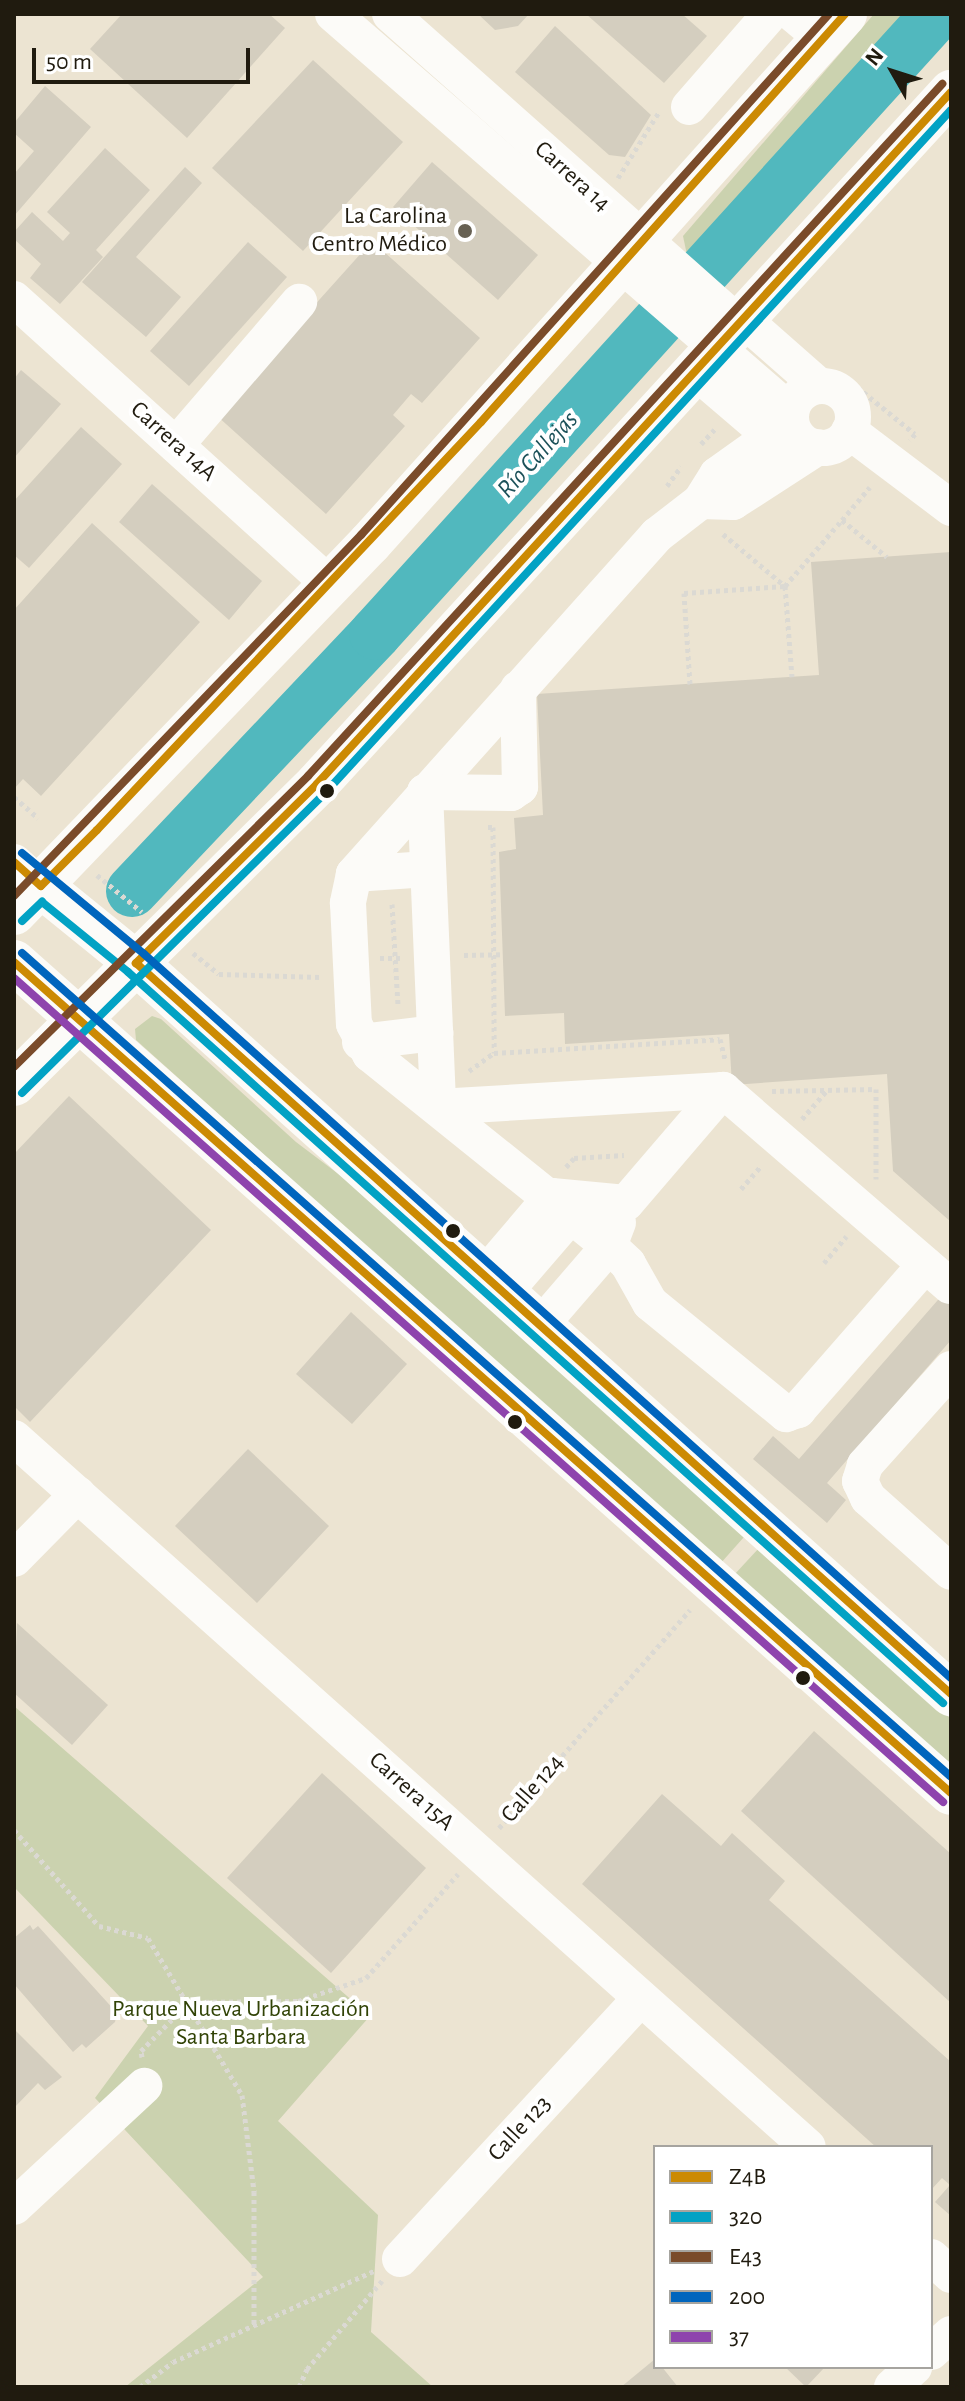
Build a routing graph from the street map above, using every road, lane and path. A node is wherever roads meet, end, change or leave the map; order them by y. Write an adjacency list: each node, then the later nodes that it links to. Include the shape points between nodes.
1 (333, 14): 6 (street, Carrera 14)
2 (390, 14): 5 (street, Carrera 14)
3 (770, 14): 8 (street)
4 (821, 22): 11 (main road)
5 (441, 60): 6 (street); 11 (street, Carrera 14)
6 (417, 89): 11 (street, Carrera 14)
7 (951, 92): 14 (main road)
8 (689, 107)
9 (605, 178): 10 (path)
10 (623, 189)
11 (642, 262): 14 (street, Carrera 14); 23 (main road)
12 (14, 299): 18 (street, Carrera 14A)
13 (299, 302): 18 (street)
14 (716, 332): 15 (street); 16 (street); 34 (main road, via 317,784)
15 (819, 386): 16 (street, via 801,394); 17 (street, via 847,398 855,422)
16 (785, 424): 17 (street, via 800,439); 20 (street, via 717,475)
17 (834, 439): 19 (street); 20 (street, via 733,502)
18 (176, 445): 23 (street, Carrera 14A)
19 (892, 461): 21 (street); 22 (path)
20 (701, 501): 26 (street, via 648,545)
21 (951, 508)
22 (842, 520)
23 (331, 585): 32 (main road)
24 (792, 677): 25 (path, via 785,586 684,593)
25 (690, 684)
26 (518, 689): 27 (street); 27 (street, via 520,787 511,793)
27 (425, 792): 30 (street); 31 (street)
28 (14, 797): 29 (path)
29 (38, 818)
30 (428, 869): 31 (street); 38 (street)
31 (354, 874): 39 (street, via 348,903 354,1024)
32 (23, 887): 34 (main road)
33 (14, 962): 37 (main road)
34 (136, 963): 37 (main road); 48 (main road)
35 (219, 974): 36 (path)
36 (337, 978)
37 (80, 1019): 40 (main road); 57 (main road)
38 (435, 1033): 39 (street); 42 (street)
39 (360, 1042): 42 (street)
40 (14, 1084)
41 (723, 1090): 42 (street); 45 (street); 47 (street)
42 (438, 1107): 44 (street)
43 (634, 1154): 44 (path, via 574,1158)
44 (556, 1201): 45 (street); 46 (street); 48 (street)
45 (626, 1203): 46 (street)
46 (609, 1246): 47 (street, via 628,1264 650,1303 786,1414 798,1410); 49 (street)
47 (938, 1276)
48 (494, 1284): 49 (main road)
49 (540, 1326): 56 (main road)
50 (951, 1369): 54 (street, via 865,1465 860,1481 868,1498)
51 (16, 1422): 52 (street, Carrera 15A)
52 (78, 1494): 53 (street); 59 (street, Carrera 15A)
53 (14, 1559)
54 (951, 1572)
55 (700, 1600): 59 (path, Calle 124)
56 (951, 1694)
57 (951, 1793)
58 (14, 1830): 61 (path, via 99,1926 148,1938)
59 (477, 1852): 60 (street, Carrera 15A); 61 (path, Calle 124, via 366,1978 298,2001)
60 (641, 1998): 63 (street, Carrera 15A); 65 (street, Calle 123)
61 (189, 2002): 62 (path, via 141,2051); 68 (path, via 242,2095 254,2192)
62 (144, 2086): 64 (street)
63 (806, 2145)
64 (14, 2207)
65 (400, 2259): 68 (path); 73 (path, via 307,2369)
66 (933, 2259): 67 (street)
67 (951, 2275)
68 (254, 2325): 72 (path, via 173,2362)
69 (951, 2334): 70 (street)
70 (933, 2350)
71 (912, 2369): 74 (street)
72 (140, 2387)
73 (299, 2387)
74 (892, 2387)

